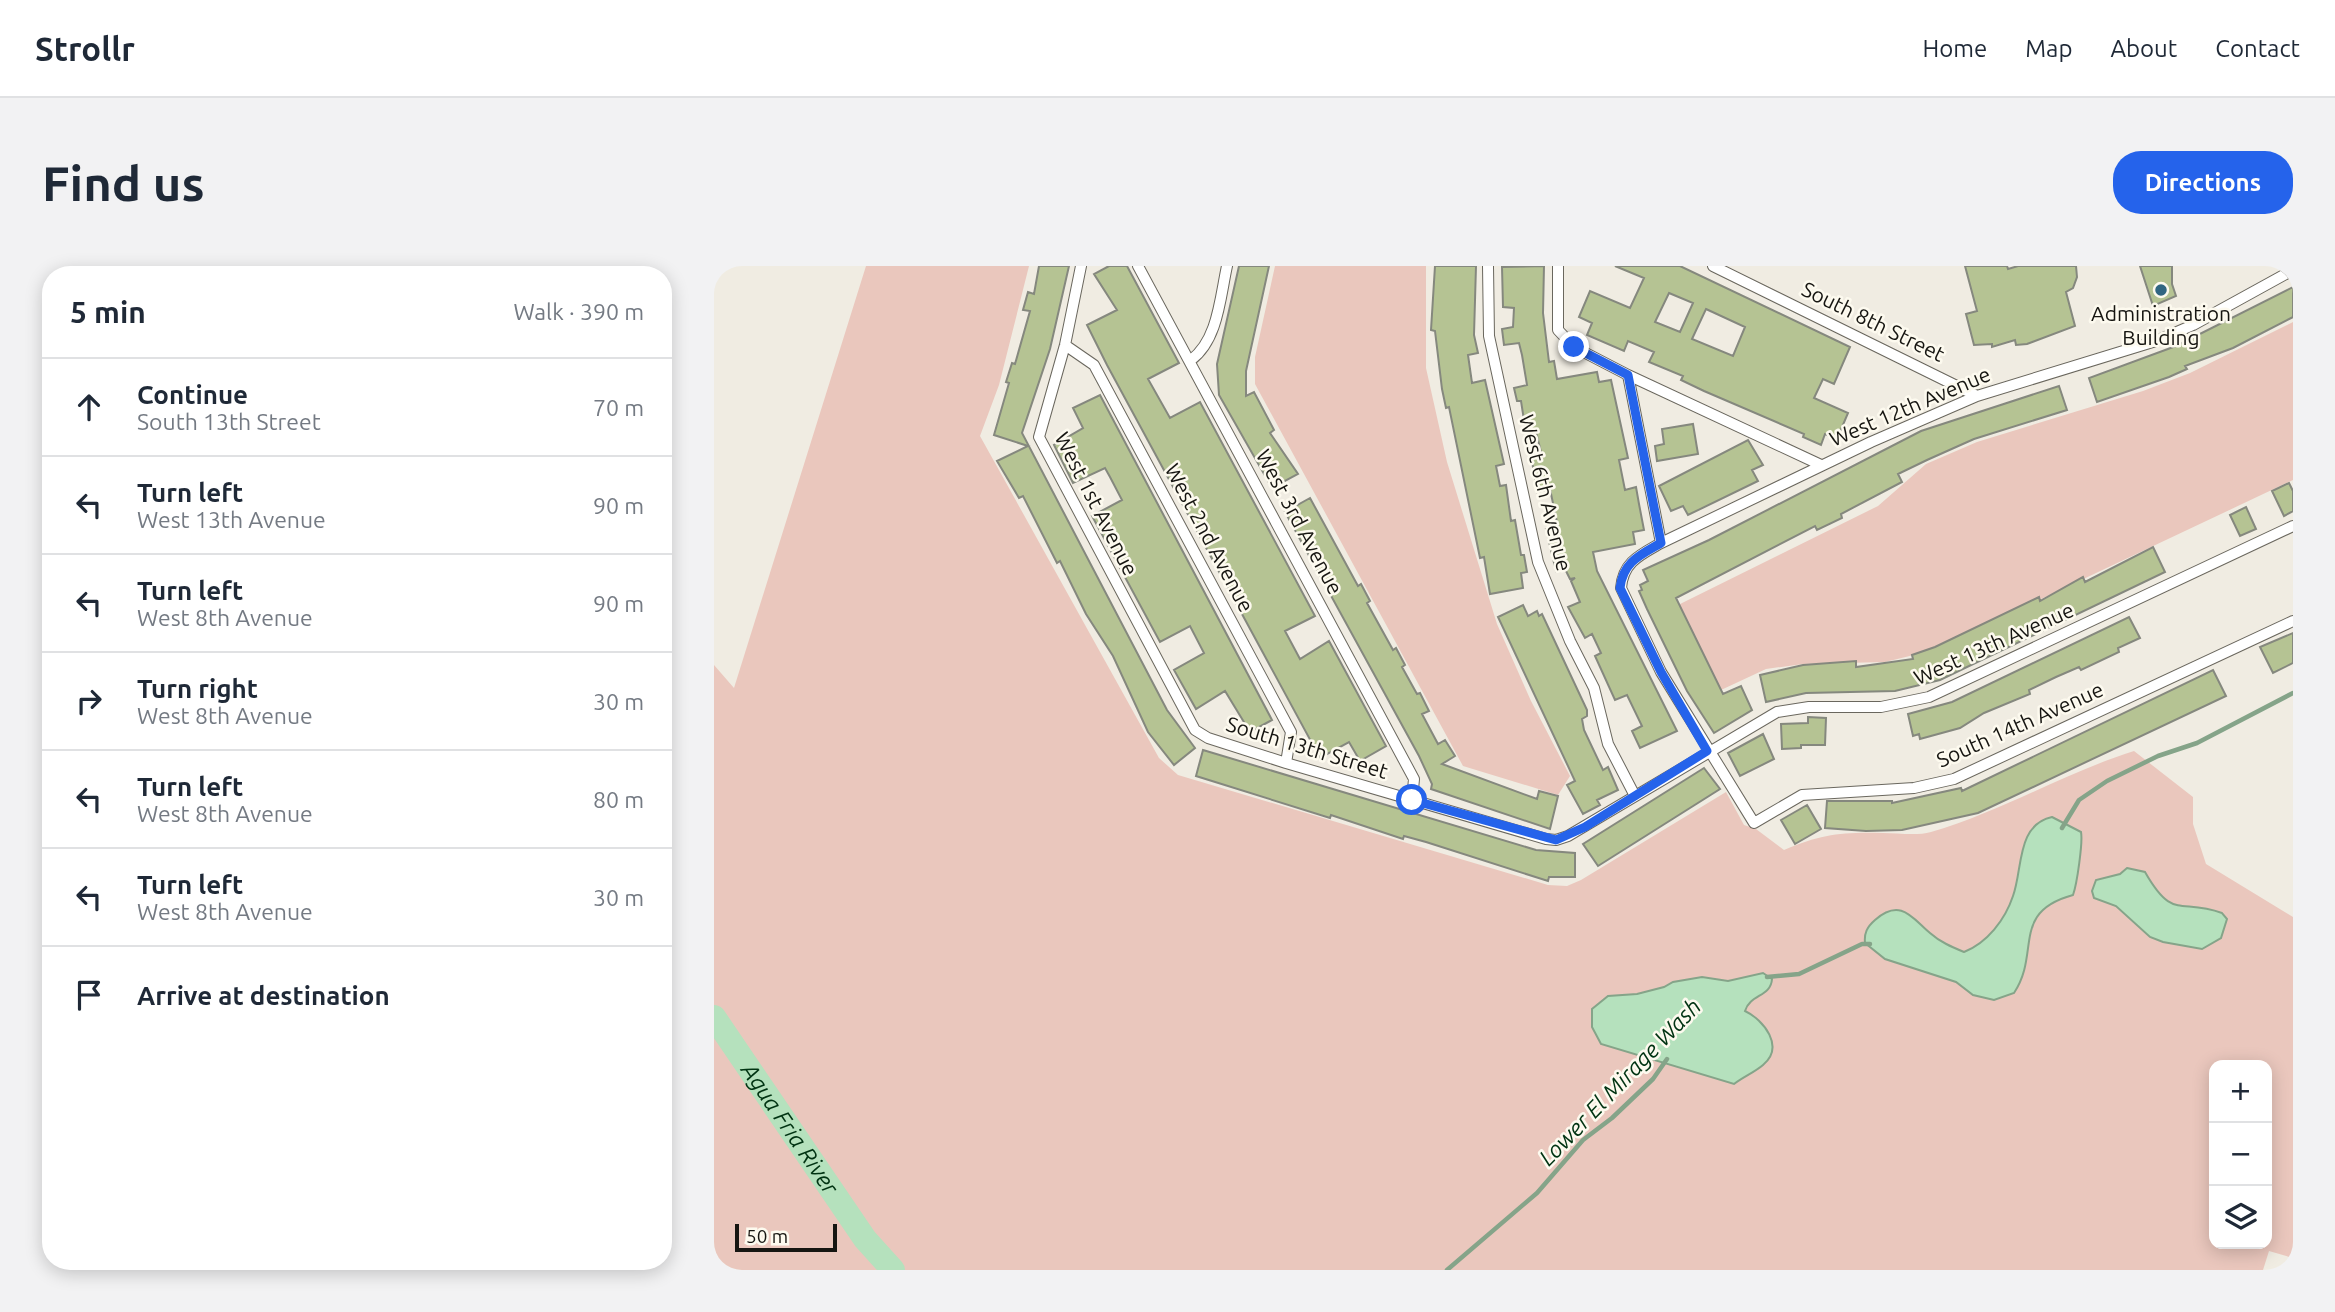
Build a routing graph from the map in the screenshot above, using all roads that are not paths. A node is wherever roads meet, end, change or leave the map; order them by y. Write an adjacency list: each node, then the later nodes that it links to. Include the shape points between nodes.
1 (1081, 266): 8 (street, West 1st Avenue)
2 (1138, 266): 9 (street, West 3rd Avenue)
3 (1227, 266): 9 (street, via 1213,329 1204,351)
4 (1488, 266): 19 (street, West 6th Avenue, via 1489,336 1538,562 1594,688 1608,744)
5 (1559, 266): 10 (street, via 1558,330 1574,347)
6 (1713, 266): 11 (street, South 8th Street)
7 (2293, 270): 11 (street, West 12th Avenue, via 2218,313 2156,341)
8 (1065, 345): 16 (street, West 1st Avenue, via 1039,437 1195,730); 18 (street, West 2nd Avenue, via 1094,365 1291,732)
9 (1191, 360): 20 (street, West 3rd Avenue, via 1414,779)
10 (1628, 375): 12 (street); 14 (street)
11 (1977, 397): 12 (street, West 12th Avenue)
12 (1821, 465): 14 (street, West 12th Avenue)
13 (2293, 526): 17 (street, West 13th Avenue, via 1929,697 1881,707 1777,712)
14 (1661, 543): 17 (street, West 12th Avenue, via 1631,561 1622,572 1620,588)
15 (2293, 621): 17 (street, South 14th Avenue, via 1954,779 1914,788 1802,795 1754,822)
16 (1208, 738): 18 (street, South 13th Street)
17 (1707, 751): 19 (street, West 13th Avenue)
18 (1286, 763): 20 (street, South 13th Street)
19 (1635, 796): 21 (street, West 13th Avenue)
20 (1412, 800): 21 (street, South 13th Street)
21 (1556, 840)

